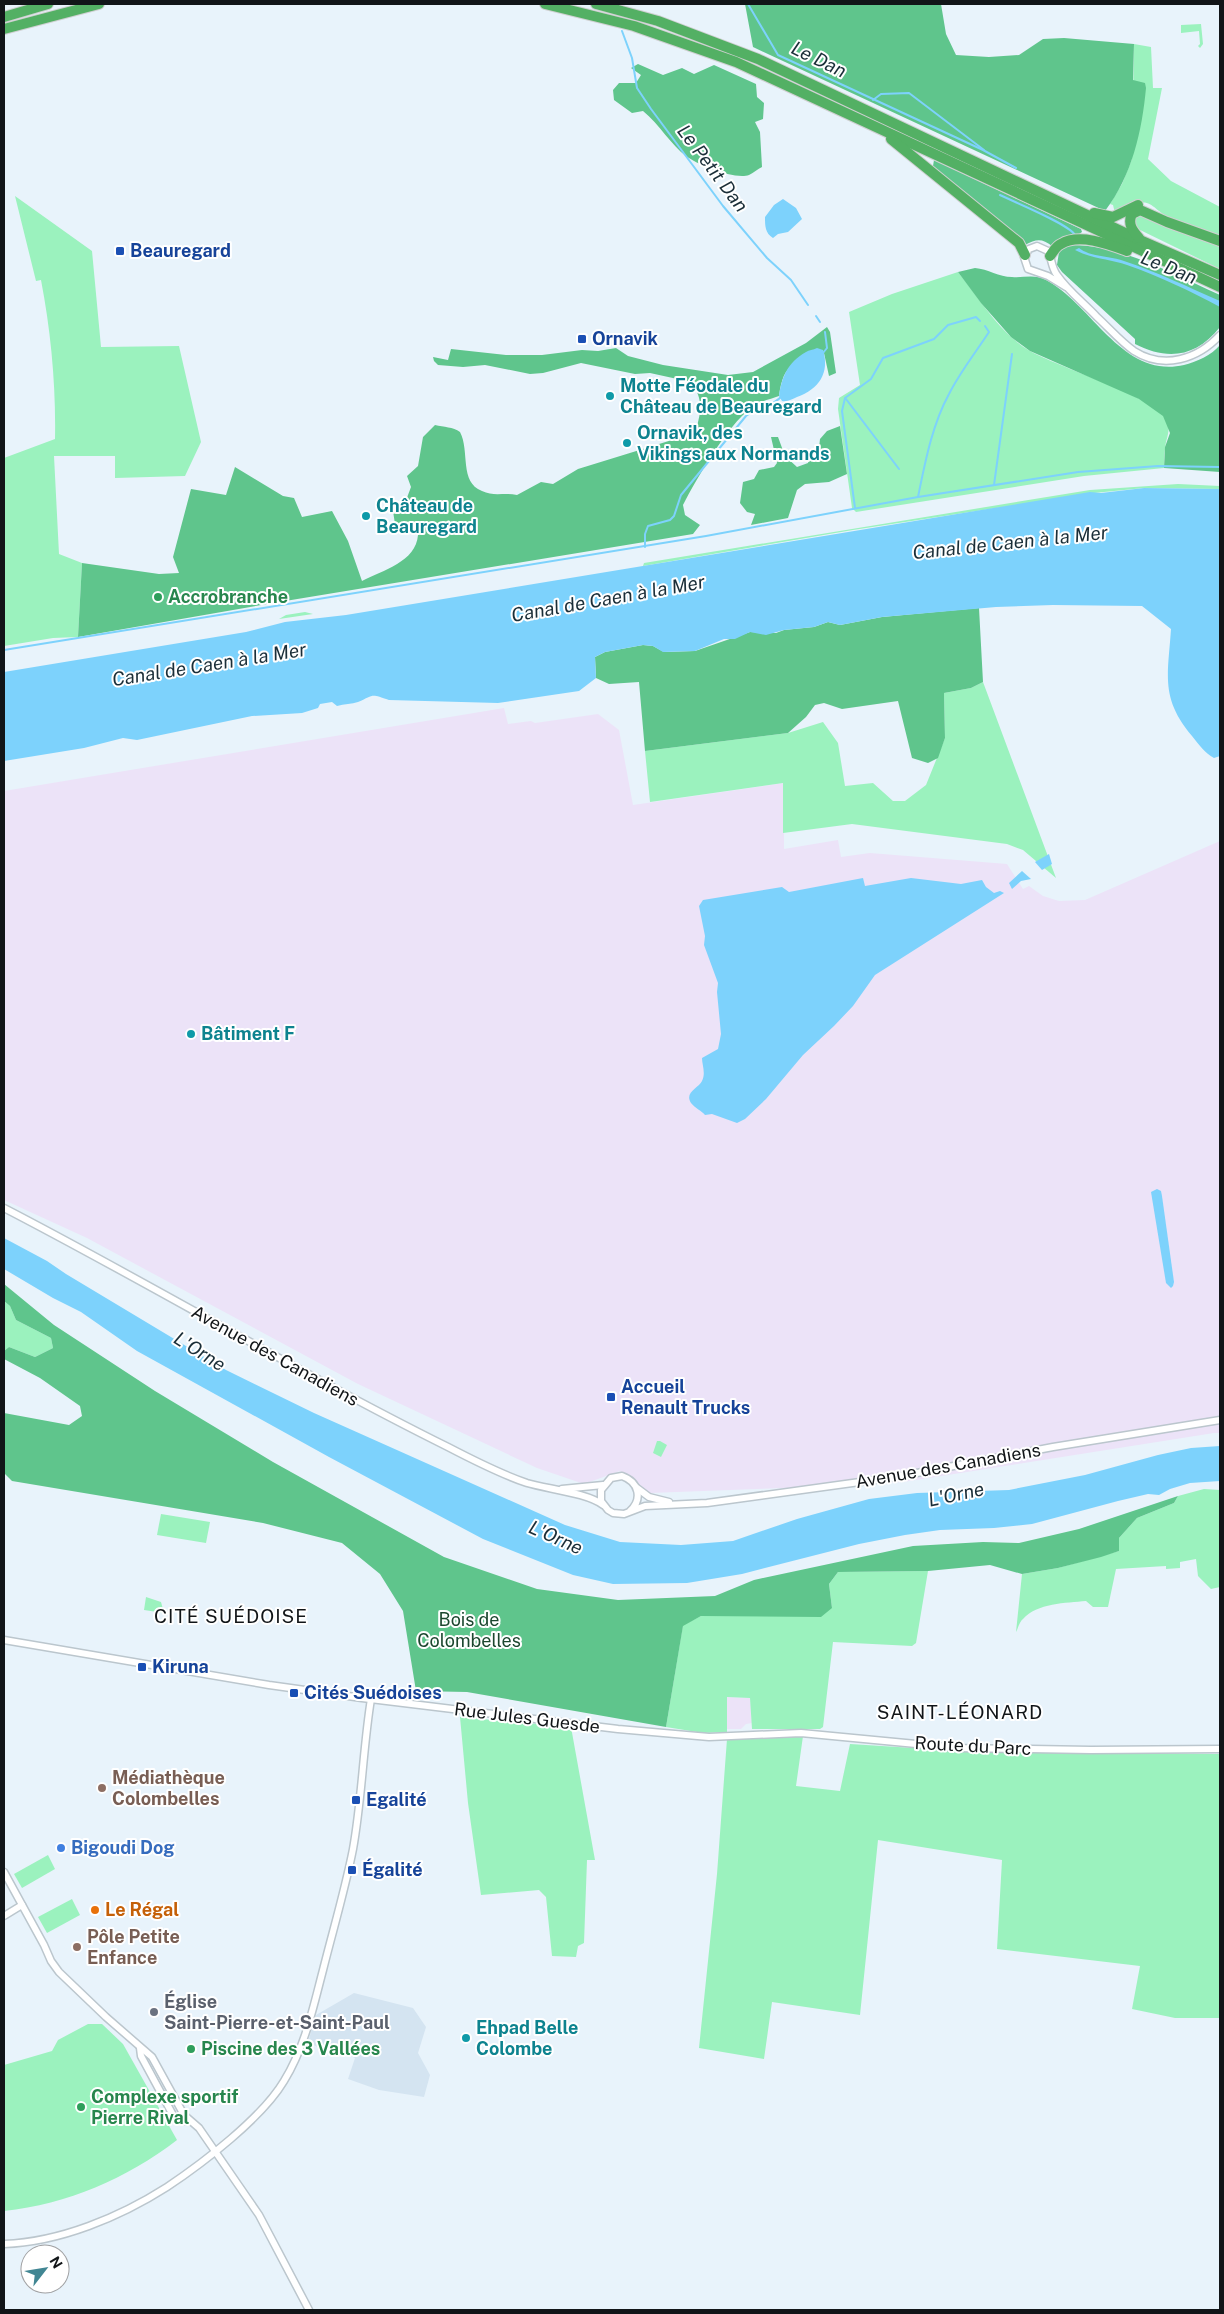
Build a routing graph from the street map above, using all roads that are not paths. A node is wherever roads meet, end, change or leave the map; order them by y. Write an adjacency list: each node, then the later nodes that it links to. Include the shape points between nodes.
1 (48, 4): 5 (highway)
2 (99, 4): 6 (highway)
3 (545, 4): 7 (highway, via 634,26 701,48)
4 (596, 4): 8 (highway, via 667,24 758,59)
5 (4, 17)
6 (4, 29)
7 (868, 123): 12 (highway, via 900,145 1011,237); 15 (highway)
8 (1084, 214): 9 (highway, via 1113,217 1138,204 1146,205); 10 (highway)
9 (1177, 226): 10 (highway, via 1138,210 1130,217 1130,226); 11 (highway)
10 (1140, 240): 16 (highway)
11 (1220, 241)
12 (1025, 255): 13 (street, via 1028,249 1037,246 1044,248); 14 (street, via 1028,269)
13 (1051, 259): 14 (street, via 1047,269); 15 (highway, via 1058,245 1093,241); 17 (street, via 1056,274)
14 (1040, 273): 17 (street)
15 (1194, 275): 18 (highway)
16 (1220, 275)
17 (1066, 287): 19 (street, via 1126,344 1149,358 1169,361 1190,357 1207,348)
18 (1220, 287)
19 (1220, 334)
20 (4, 1208): 24 (street, Avenue des Canadiens, via 356,1400 506,1475)
21 (1220, 1420): 25 (street, Avenue des Canadiens, via 896,1477 707,1503)
22 (603, 1485): 23 (street, via 611,1478 622,1476); 24 (street, Avenue des Canadiens); 26 (street, via 600,1496)
23 (637, 1488): 25 (street, Avenue des Canadiens, via 649,1497); 27 (street, via 637,1501)
24 (554, 1490): 26 (street, Avenue des Canadiens, via 585,1496)
25 (675, 1503): 27 (street, Avenue des Canadiens)
26 (604, 1506): 27 (street, via 613,1513)
27 (630, 1511)
28 (4, 1640): 29 (street, Rue Jules Guesde)
29 (371, 1699): 30 (street, Rue Jules Guesde, via 618,1729); 35 (street, via 352,1850 305,2038 284,2081 256,2114)
30 (725, 1736): 31 (street, Route du Parc, via 819,1734 990,1749)
31 (1220, 1748)
32 (4, 1872): 33 (street)
33 (22, 1905): 34 (street); 35 (street, via 59,1972 140,2048 141,2056 174,2117 190,2121 199,2128)
34 (4, 1916)
35 (214, 2150): 36 (street, via 159,2192 105,2218 52,2235); 37 (street, via 259,2215)
36 (4, 2244)
37 (309, 2310)

